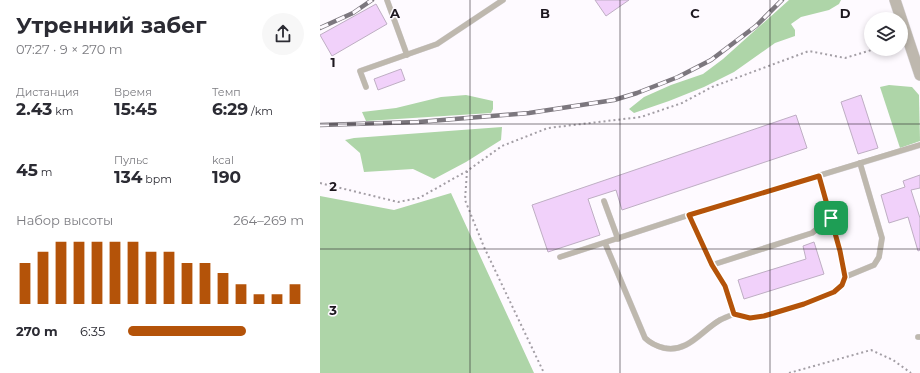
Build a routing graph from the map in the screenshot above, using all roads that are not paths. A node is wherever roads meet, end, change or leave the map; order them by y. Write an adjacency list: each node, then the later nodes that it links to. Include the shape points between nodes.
1 (387, 0): 4 (lane)
2 (503, 0): 4 (lane, via 437,44)
3 (895, 0): 5 (street)
4 (407, 55): 6 (lane, via 360,71)
5 (920, 75)
6 (366, 87)
7 (920, 144): 8 (lane)
8 (860, 163): 9 (lane); 17 (lane, via 882,238 879,257 874,265)
9 (819, 176): 11 (lane); 12 (lane)
10 (604, 201): 13 (lane)
11 (689, 215): 13 (lane); 16 (lane)
12 (831, 218): 16 (lane, via 812,233); 17 (lane)
13 (618, 239): 14 (lane)
14 (605, 243): 15 (lane); 18 (lane, via 645,338 650,344 667,349 687,346 720,320)
15 (560, 257)
16 (712, 265): 18 (lane, via 725,286)
17 (845, 277): 18 (lane, via 842,285 834,292 804,304 764,316 750,318)
18 (734, 314)

